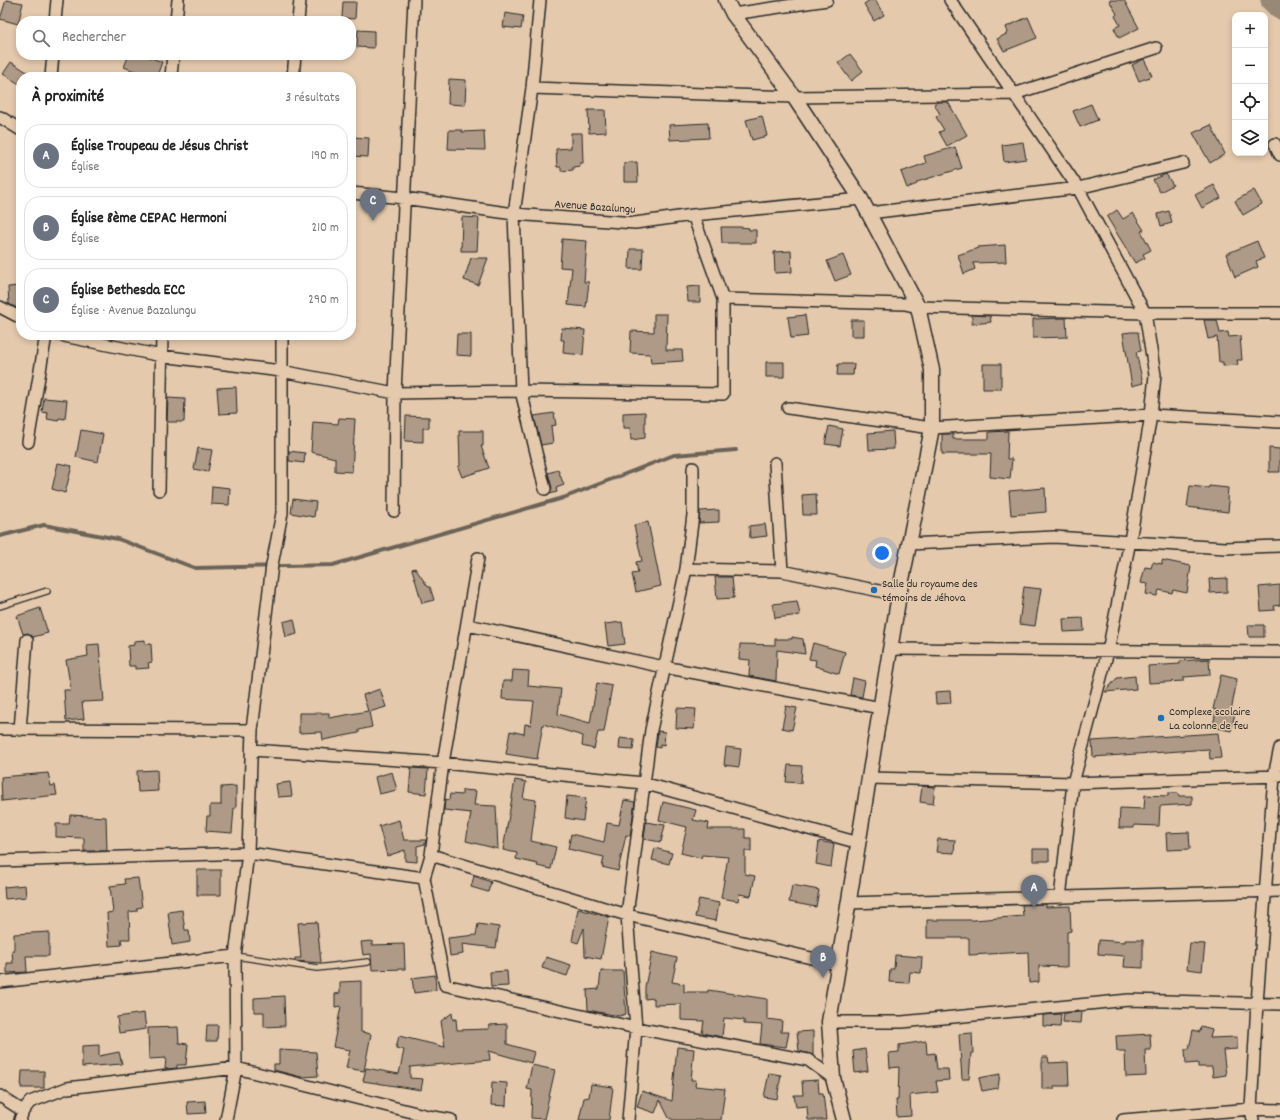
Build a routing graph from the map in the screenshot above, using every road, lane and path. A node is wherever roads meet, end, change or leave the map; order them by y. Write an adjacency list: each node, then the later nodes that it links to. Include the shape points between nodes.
1 (57, 0): 10 (street)
2 (178, 0): 11 (street)
3 (300, 0): 12 (street)
4 (414, 0): 30 (street)
5 (540, 0): 20 (street)
6 (726, 0): 9 (street)
7 (827, 0): 9 (street)
8 (950, 0): 21 (street)
9 (733, 14): 22 (street)
10 (56, 16)
11 (176, 16)
12 (298, 16)
13 (1156, 48): 21 (street)
14 (53, 60): 17 (street)
15 (173, 60): 18 (street)
16 (295, 60): 19 (street)
17 (51, 72)
18 (171, 72)
19 (293, 72)
20 (532, 88): 22 (street); 33 (street)
21 (1014, 94): 22 (street); 28 (street)
22 (794, 97): 31 (street)
23 (0, 118): 24 (street)
24 (16, 127)
25 (1275, 144): 26 (street)
26 (1280, 155)
27 (1183, 164): 28 (street)
28 (1078, 188): 32 (street); 38 (street)
29 (356, 193): 30 (street, Avenue Bazalungu)
30 (404, 198): 33 (street, Avenue Bazalungu); 48 (street)
31 (861, 199): 32 (street); 34 (street, Avenue Bazalungu)
32 (869, 213): 37 (street)
33 (514, 214): 34 (street, Avenue Bazalungu, via 635,223); 47 (street)
34 (693, 215): 35 (street)
35 (723, 299): 37 (street, via 904,304); 47 (street, via 723,394)
36 (0, 307): 40 (street)
37 (918, 307): 38 (street); 52 (street, via 932,370)
38 (1146, 313): 39 (street); 50 (street, via 1155,375)
39 (1280, 313)
40 (16, 315)
41 (45, 340): 53 (street)
42 (84, 340): 45 (street)
43 (162, 340): 45 (street)
44 (282, 340): 46 (street)
45 (162, 356): 46 (street); 57 (street)
46 (282, 371): 48 (street); 77 (street, via 282,513 272,565)
47 (521, 391): 48 (street); 56 (street)
48 (395, 393): 58 (street)
49 (788, 408): 52 (street)
50 (1151, 415): 51 (street); 52 (street); 59 (street)
51 (1280, 422)
52 (932, 428): 60 (street)
53 (28, 442)
54 (775, 463): 64 (street)
55 (693, 468): 63 (street, via 693,515)
56 (545, 489)
57 (159, 490)
58 (394, 511)
59 (1130, 542): 60 (street, via 1054,537); 61 (street, via 1225,548); 71 (street)
60 (910, 544): 66 (street)
61 (1280, 546)
62 (478, 558): 68 (street)
63 (686, 569): 64 (street); 73 (street)
64 (782, 571): 66 (street)
65 (48, 592): 67 (lane)
66 (899, 595): 70 (street)
67 (0, 606)
68 (468, 625): 73 (street); 80 (street)
69 (27, 640): 76 (street)
70 (890, 649): 71 (street); 74 (street)
71 (1108, 651): 72 (street); 83 (street)
72 (1280, 652)
73 (664, 667): 74 (street); 84 (street)
74 (881, 708): 82 (street)
75 (0, 729): 76 (street)
76 (20, 730): 77 (street)
77 (252, 730): 79 (street)
78 (1280, 748): 81 (street)
79 (252, 750): 80 (street); 86 (street)
80 (443, 763): 84 (street); 87 (street)
81 (1277, 776): 83 (street); 90 (street)
82 (869, 778): 83 (street); 85 (street)
83 (1073, 782): 92 (street)
84 (643, 783): 85 (street); 94 (street)
85 (859, 843): 93 (street)
86 (248, 853): 88 (street); 89 (street); 95 (street)
87 (431, 855): 89 (street); 94 (street)
88 (0, 861)
89 (424, 878): 102 (street, via 445,985)
90 (1265, 890): 91 (street); 92 (street); 99 (street)
91 (1280, 891)
92 (1060, 898): 93 (street)
93 (848, 903): 97 (street)
94 (627, 914): 97 (street); 102 (street)
95 (235, 956): 96 (lane, via 317,968); 98 (street); 103 (street)
96 (368, 962)
97 (838, 964): 101 (street)
98 (0, 982)
99 (1256, 1003): 100 (street); 101 (street, via 1129,1000 902,1022); 108 (street)
100 (1280, 1004)
101 (829, 1022): 104 (street)
102 (636, 1028): 104 (street, via 808,1060); 112 (street)
103 (236, 1068): 107 (street, via 67,1088 30,1102); 109 (street); 110 (street)
104 (833, 1078): 113 (street)
105 (0, 1096): 107 (street)
106 (1280, 1110): 108 (street)
107 (22, 1115)
108 (1252, 1115): 114 (street)
109 (428, 1118): 111 (street)
110 (226, 1120)
111 (451, 1120)
112 (628, 1120)
113 (844, 1120)
114 (1123, 1120)

